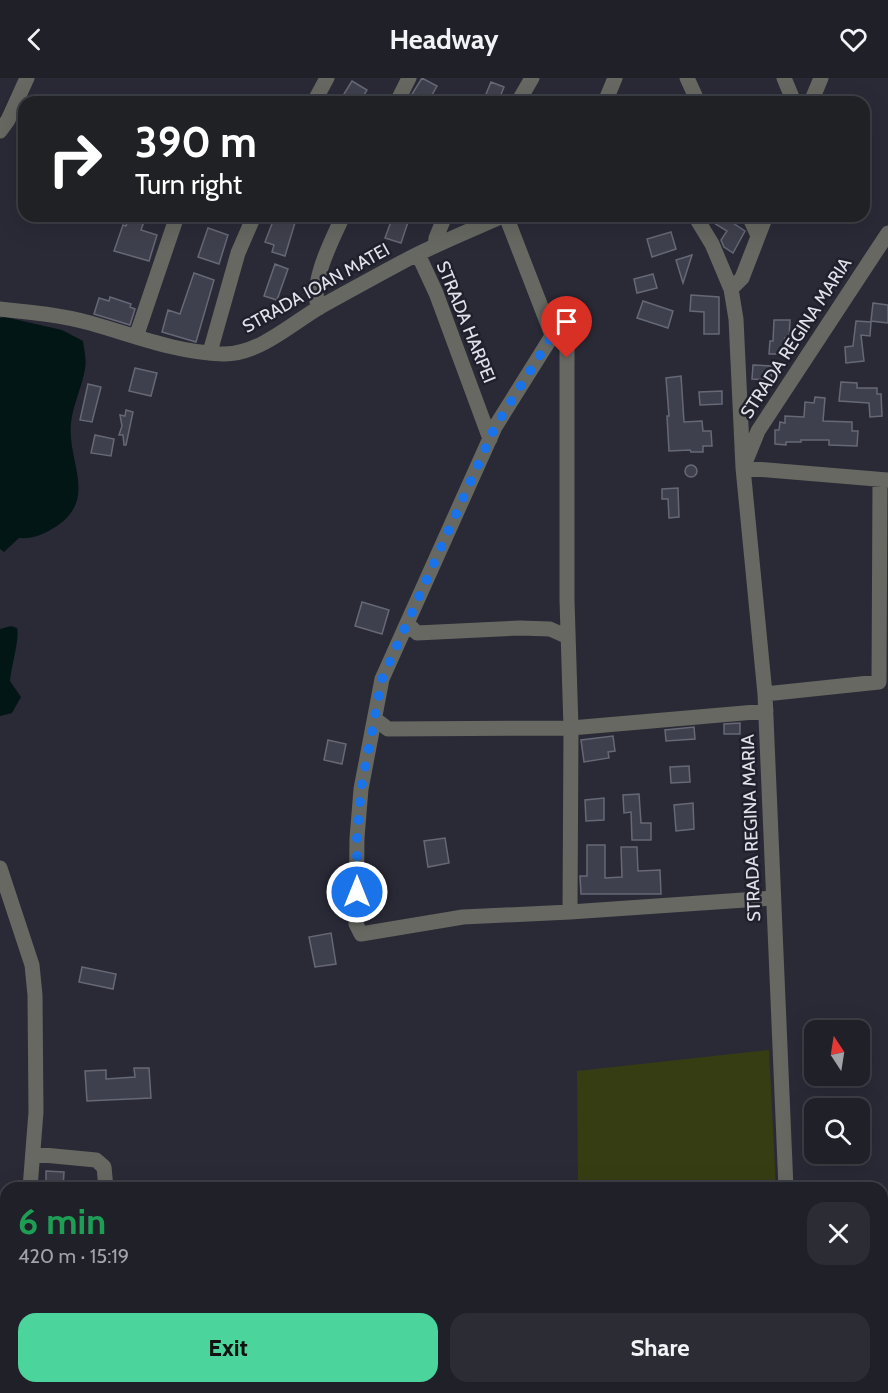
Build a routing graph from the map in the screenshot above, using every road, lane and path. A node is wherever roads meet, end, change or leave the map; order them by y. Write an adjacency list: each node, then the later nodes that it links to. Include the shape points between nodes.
1 (27, 78): 9 (street)
2 (327, 78): 10 (street)
3 (409, 78): 11 (street)
4 (532, 78): 12 (street)
5 (615, 78): 13 (street)
6 (687, 78): 14 (street)
7 (784, 78): 15 (street)
8 (821, 78): 16 (street)
9 (19, 96)
10 (317, 96)
11 (400, 96)
12 (522, 96)
13 (608, 96)
14 (695, 96)
15 (792, 96)
16 (814, 96)
17 (18, 98): 18 (street)
18 (0, 131)
19 (175, 222): 36 (street)
20 (251, 222): 37 (street, via 238,253)
21 (340, 222): 33 (street, via 318,283)
22 (443, 222): 30 (street)
23 (491, 222): 30 (street, STRADA IOAN MATEI)
24 (507, 222): 35 (street)
25 (699, 222): 32 (street)
26 (752, 222): 29 (street)
27 (764, 222): 29 (street)
28 (888, 232): 39 (street, STRADA REGINA MARIA, via 758,431)
29 (758, 236): 32 (street, via 742,278)
30 (435, 246): 31 (street, STRADA IOAN MATEI)
31 (418, 254): 33 (street, STRADA IOAN MATEI); 38 (street, STRADA HARPEI)
32 (731, 289): 39 (street)
33 (319, 308): 37 (street, STRADA IOAN MATEI, via 251,348 236,353)
34 (0, 309): 36 (street, STRADA IOAN MATEI, via 87,322)
35 (552, 334): 38 (street); 42 (street, via 567,312)
36 (136, 337): 37 (street, STRADA IOAN MATEI)
37 (210, 352)
38 (490, 439): 41 (street)
39 (743, 468): 40 (street); 44 (street, STRADA REGINA MARIA)
40 (884, 480): 43 (street)
41 (407, 623): 42 (street, via 417,633 520,628 550,629); 46 (street, via 382,679)
42 (568, 637): 47 (street)
43 (884, 682): 44 (street)
44 (765, 694): 45 (street, STRADA REGINA MARIA)
45 (765, 711): 47 (street); 49 (street, STRADA REGINA MARIA)
46 (375, 719): 47 (street, via 388,729); 50 (street, via 361,789 357,838 356,924 361,934 463,917)
47 (572, 728): 50 (street)
48 (1, 873): 51 (street, via 29,954 34,985)
49 (773, 898): 50 (street); 54 (street, STRADA REGINA MARIA)
50 (570, 912)
51 (33, 1154): 52 (street); 53 (street, via 96,1160 104,1167)
52 (31, 1182)
53 (105, 1182)
54 (786, 1182)

